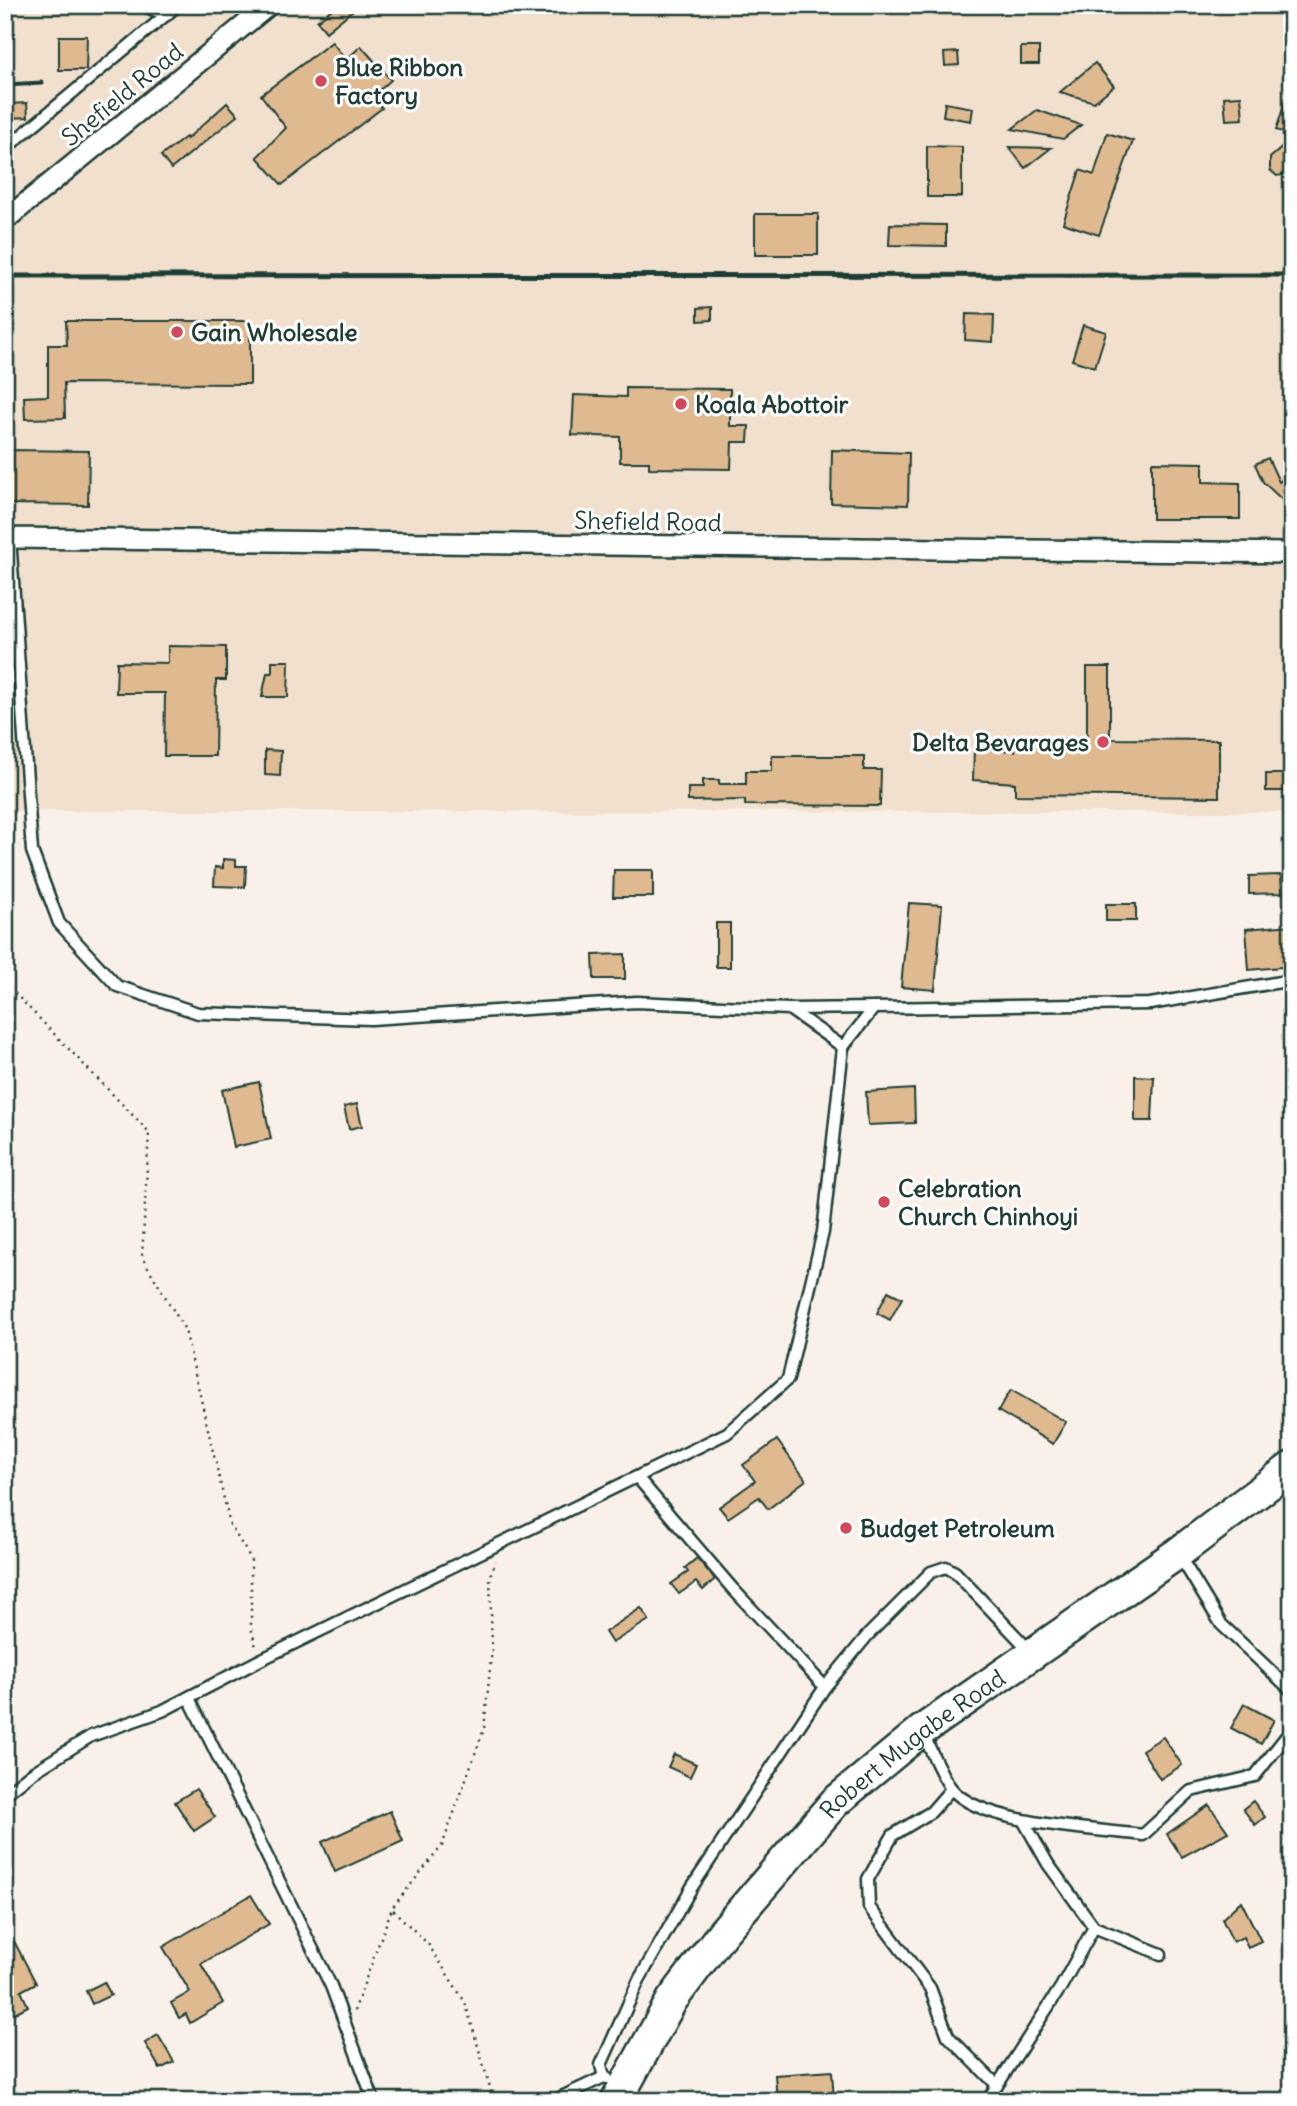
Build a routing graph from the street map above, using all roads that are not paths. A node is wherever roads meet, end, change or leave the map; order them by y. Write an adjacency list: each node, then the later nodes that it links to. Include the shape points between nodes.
1 (141, 5): 4 (lane)
2 (178, 5): 4 (lane)
3 (269, 5): 6 (street, Shefield Road)
4 (167, 15): 5 (lane)
5 (5, 149)
6 (5, 220)
7 (8, 537): 8 (street, Shefield Road); 11 (lane, via 32,851 59,923 117,986 198,1013 345,1018 636,1002)
8 (1292, 553)
9 (1292, 980): 10 (lane, via 1150,1004)
10 (874, 1008): 11 (lane); 12 (lane)
11 (789, 1009): 12 (lane)
12 (843, 1047): 14 (lane, via 823,1232 788,1379 727,1433)
13 (1292, 1466): 15 (main road, Robert Mugabe Road)
14 (637, 1476): 17 (lane, via 732,1588); 19 (lane)
15 (1178, 1553): 16 (main road, Robert Mugabe Road); 18 (lane, via 1221,1624)
16 (1032, 1653): 17 (lane, via 946,1567 931,1572 867,1636); 21 (main road, Robert Mugabe Road)
17 (825, 1687): 28 (lane, via 730,1828 639,1980 601,2065)
18 (1292, 1691)
19 (189, 1698): 23 (lane, via 91,1736); 29 (lane, via 331,1986)
20 (1292, 1729): 24 (lane, via 1255,1776 1191,1791 1143,1835)
21 (921, 1731): 22 (lane); 28 (main road, Robert Mugabe Road, via 835,1802 723,1933 672,2000)
22 (951, 1789): 24 (lane, via 985,1811); 27 (lane, via 931,1812 892,1835 868,1878 869,1907 930,1988 948,2036)
23 (5, 1794)
24 (1023, 1820): 25 (lane)
25 (1094, 1927): 26 (lane); 27 (lane)
26 (1161, 1954)
27 (997, 2085): 31 (lane)
28 (615, 2088): 30 (lane)
29 (374, 2101)
30 (553, 2101)
31 (987, 2101)

